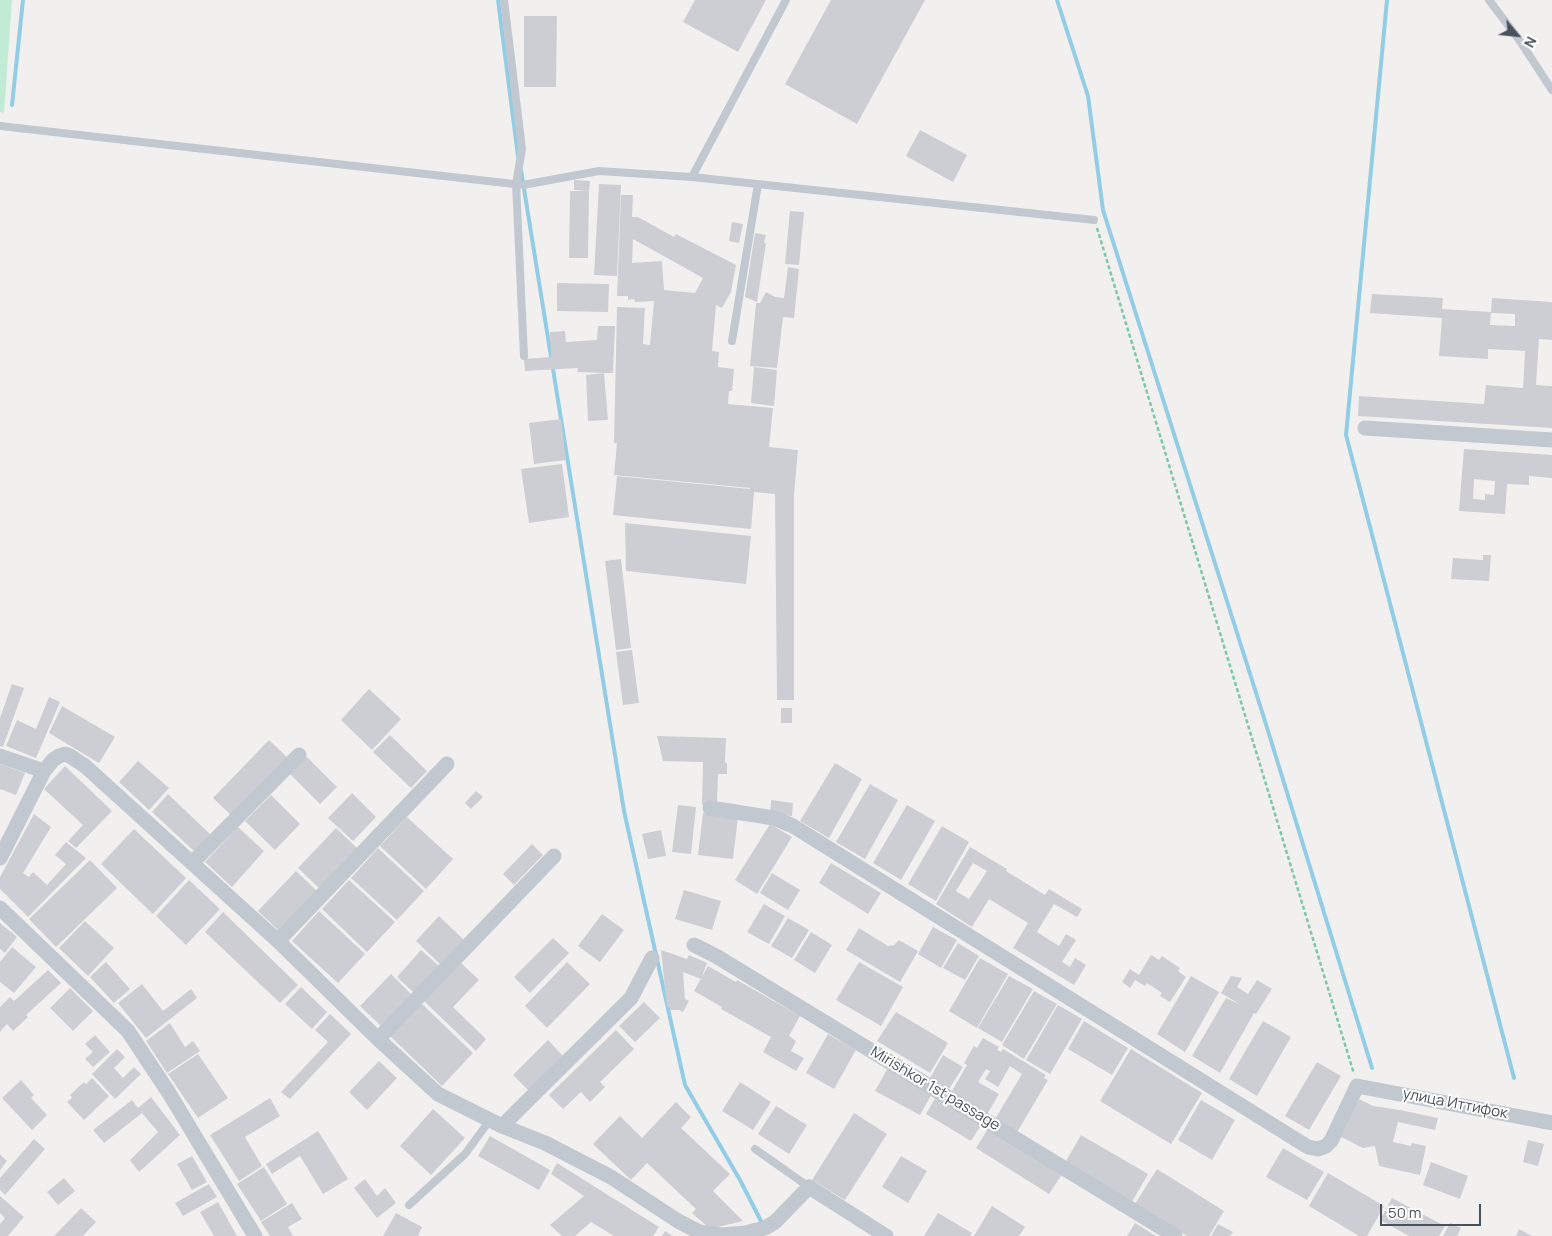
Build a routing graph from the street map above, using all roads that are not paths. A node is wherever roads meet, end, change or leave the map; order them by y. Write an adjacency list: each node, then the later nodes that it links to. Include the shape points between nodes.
1 (504, 0): 7 (lane, via 522,148)
2 (786, 0): 6 (lane)
3 (1489, 0): 4 (lane)
4 (1552, 90)
5 (0, 126): 7 (lane)
6 (692, 178): 7 (lane, via 599,170); 8 (lane)
7 (516, 184): 11 (lane)
8 (758, 184): 9 (lane); 10 (lane)
9 (1094, 220)
10 (732, 341)
11 (524, 356)
12 (1365, 428): 13 (street)
13 (1552, 440)
14 (299, 755): 21 (street)
15 (0, 756): 17 (street)
16 (447, 764): 23 (street)
17 (44, 770): 20 (street); 21 (street, via 65,754 80,762)
18 (710, 808): 28 (street, улица Иттифок, via 774,818 793,826 1308,1147 1318,1149 1331,1141 1357,1086)
19 (554, 856): 26 (street)
20 (0, 858)
21 (192, 863): 23 (street)
22 (0, 908): 32 (street, via 128,1031)
23 (278, 942): 26 (street)
24 (694, 945): 34 (street, Mirishkor 1st passage)
25 (652, 958): 27 (street, via 632,998)
26 (378, 1039): 27 (street, via 438,1094)
27 (496, 1123): 30 (street, via 546,1143 611,1177 678,1222 699,1232 721,1235 765,1228); 31 (lane)
28 (1552, 1123)
29 (755, 1149): 30 (lane)
30 (809, 1187): 33 (street)
31 (409, 1205)
32 (255, 1236)
33 (886, 1236)
34 (1175, 1236)

